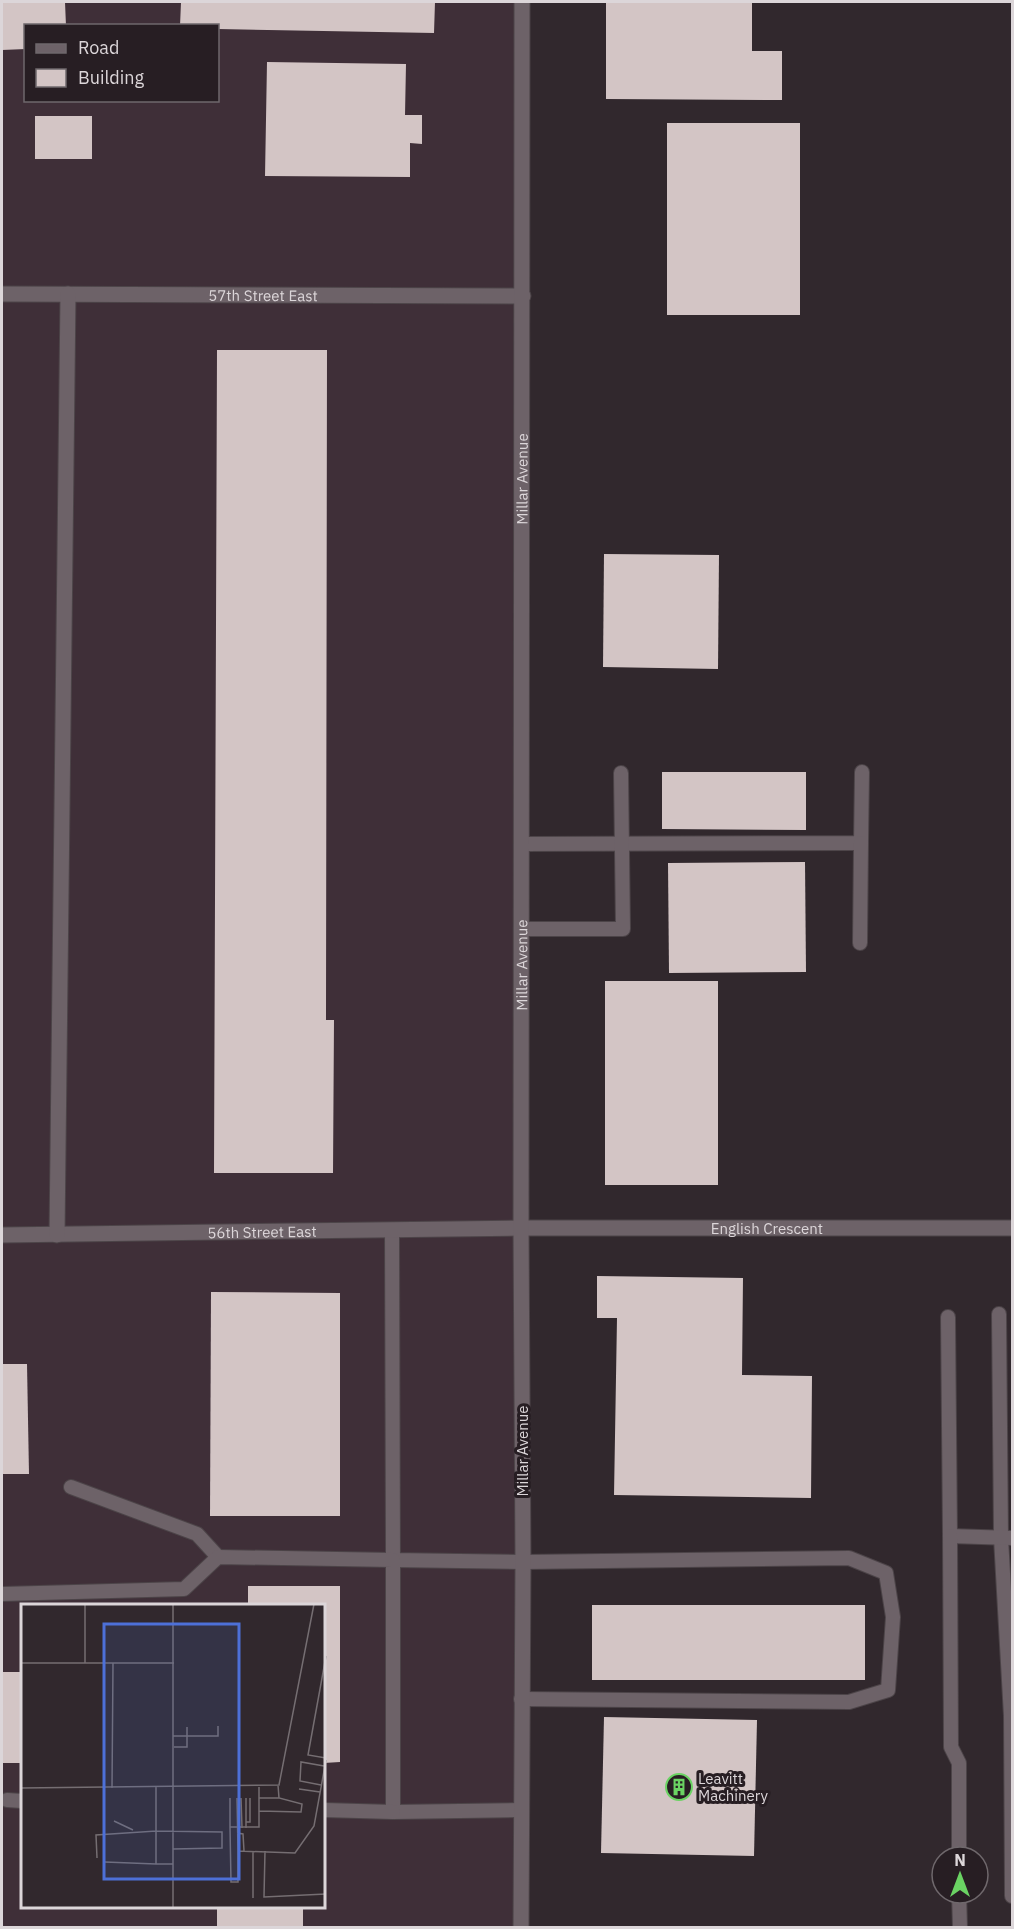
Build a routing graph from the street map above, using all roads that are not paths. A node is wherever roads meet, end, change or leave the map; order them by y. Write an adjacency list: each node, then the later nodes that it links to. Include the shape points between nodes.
1 (522, 2): 4 (street, Millar Avenue)
2 (2, 294): 3 (street, 57th Street East)
3 (68, 294): 4 (street, 57th Street East); 16 (street)
4 (523, 296): 9 (street, Millar Avenue)
5 (861, 772): 8 (lane)
6 (621, 773): 7 (lane)
7 (622, 843): 8 (lane); 9 (lane); 10 (lane, via 622,929)
8 (861, 843): 11 (lane)
9 (522, 844): 10 (street, Millar Avenue)
10 (522, 928): 12 (street, Millar Avenue)
11 (860, 943)
12 (521, 1228): 13 (street, English Crescent); 14 (street, 56th Street East); 24 (street, Millar Avenue)
13 (1012, 1228)
14 (392, 1230): 16 (street, 56th Street East); 23 (lane)
15 (2, 1235): 16 (street, 56th Street East)
16 (57, 1235)
17 (999, 1314): 21 (lane)
18 (948, 1317): 20 (lane)
19 (70, 1487): 22 (lane, via 197,1534)
20 (950, 1536): 21 (lane); 34 (lane, via 951,1747 958,1763)
21 (1007, 1538): 25 (lane)
22 (218, 1557): 23 (lane); 26 (lane, via 184,1589)
23 (393, 1560): 24 (lane); 33 (lane)
24 (523, 1562): 27 (street, Millar Avenue); 27 (lane, via 849,1558 886,1574 893,1617 888,1690 849,1702)
25 (1008, 1582): 28 (lane)
26 (2, 1594)
27 (521, 1700): 32 (street, Millar Avenue)
28 (1012, 1716): 35 (lane)
29 (7, 1800): 30 (lane)
30 (21, 1801)
31 (326, 1810): 33 (lane)
32 (521, 1810): 33 (lane); 37 (street, Millar Avenue)
33 (393, 1812)
34 (959, 1845)
35 (1012, 1896)
36 (959, 1905): 38 (lane)
37 (521, 1928)
38 (960, 1928)

